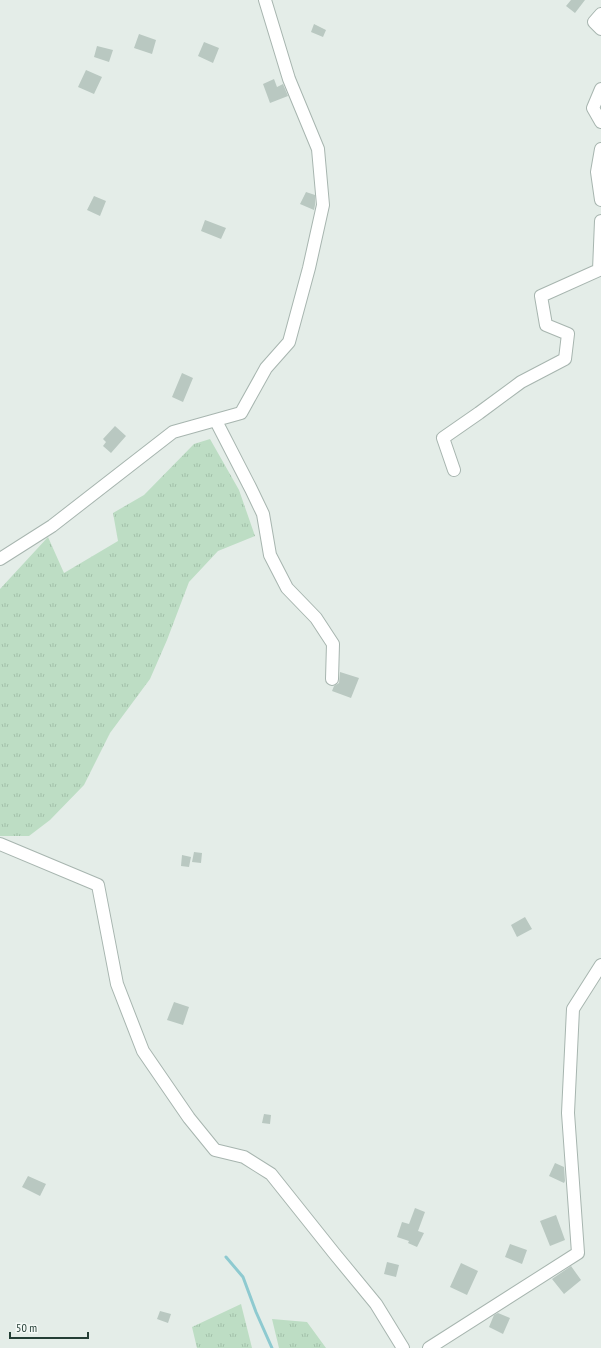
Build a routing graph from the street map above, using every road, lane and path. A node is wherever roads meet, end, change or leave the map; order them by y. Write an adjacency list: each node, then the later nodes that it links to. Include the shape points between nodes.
1 (265, 0): 9 (street, via 289,79 318,149 323,205 289,342 266,368 241,413)
2 (601, 14): 3 (street, via 594,22)
3 (601, 29)
4 (601, 89): 5 (street, via 593,108)
5 (601, 122)
6 (601, 149): 7 (street, via 597,172)
7 (601, 200)
8 (601, 221): 10 (street, via 599,270 541,296 546,325 568,334 565,359 520,382 443,438)
9 (216, 421): 11 (street, via 173,432 52,526); 12 (street, via 263,514 270,555 287,588 316,618 333,644)
10 (454, 470)
11 (0, 559)
12 (332, 679)
13 (0, 844): 15 (street, via 98,885 117,984 143,1050 189,1118 215,1150 244,1157 271,1174 376,1304)
14 (601, 965): 16 (street, via 573,1009 568,1113 578,1253)
15 (403, 1348)
16 (429, 1348)

